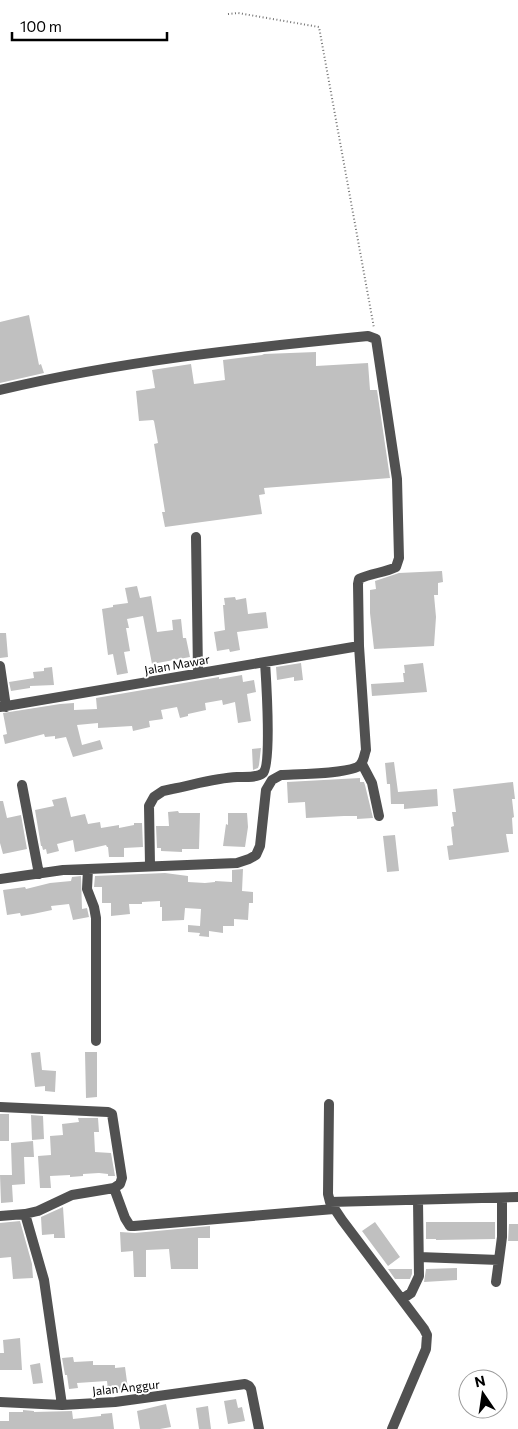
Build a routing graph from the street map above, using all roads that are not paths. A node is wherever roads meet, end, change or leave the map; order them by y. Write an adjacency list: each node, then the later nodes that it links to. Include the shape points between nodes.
1 (0, 390): 3 (street, via 197,354 368,336 376,339 397,479 399,558 396,566 388,571 359,579)
2 (196, 537): 6 (street)
3 (359, 646): 4 (street, Jalan Mawar); 8 (street, via 366,750)
4 (266, 662): 6 (street, Jalan Mawar); 11 (street, via 266,769 258,775 172,789 154,797 149,806)
5 (0, 666): 7 (street)
6 (198, 673): 7 (street, Jalan Mawar)
7 (3, 707)
8 (362, 764): 10 (street, via 372,783); 11 (street, via 346,771 281,775 272,780 266,790 260,846 256,855 249,859 237,863)
9 (22, 785): 13 (street)
10 (379, 816)
11 (150, 866): 12 (street)
12 (88, 869): 13 (street); 15 (street, via 88,889 96,918)
13 (39, 874): 14 (street)
14 (0, 879)
15 (96, 1041)
16 (328, 1104): 22 (street, via 328,1194)
17 (0, 1107): 18 (street, via 112,1114 122,1178)
18 (114, 1188): 22 (street, via 130,1226); 23 (street, via 72,1195)
19 (502, 1198): 20 (street); 21 (street); 26 (street)
20 (518, 1198)
21 (418, 1200): 22 (street); 25 (street)
22 (332, 1206): 28 (street)
23 (26, 1214): 24 (street); 30 (street, via 44,1280)
24 (0, 1216)
25 (419, 1257): 26 (street); 28 (street, via 417,1283)
26 (499, 1260): 27 (street)
27 (496, 1282)
28 (402, 1299): 32 (street, via 424,1329 428,1342)
29 (0, 1402): 30 (street, Jalan Anggur)
30 (62, 1405): 31 (street, Jalan Anggur, via 116,1402 245,1384 251,1390)
31 (259, 1429)
32 (392, 1429)

